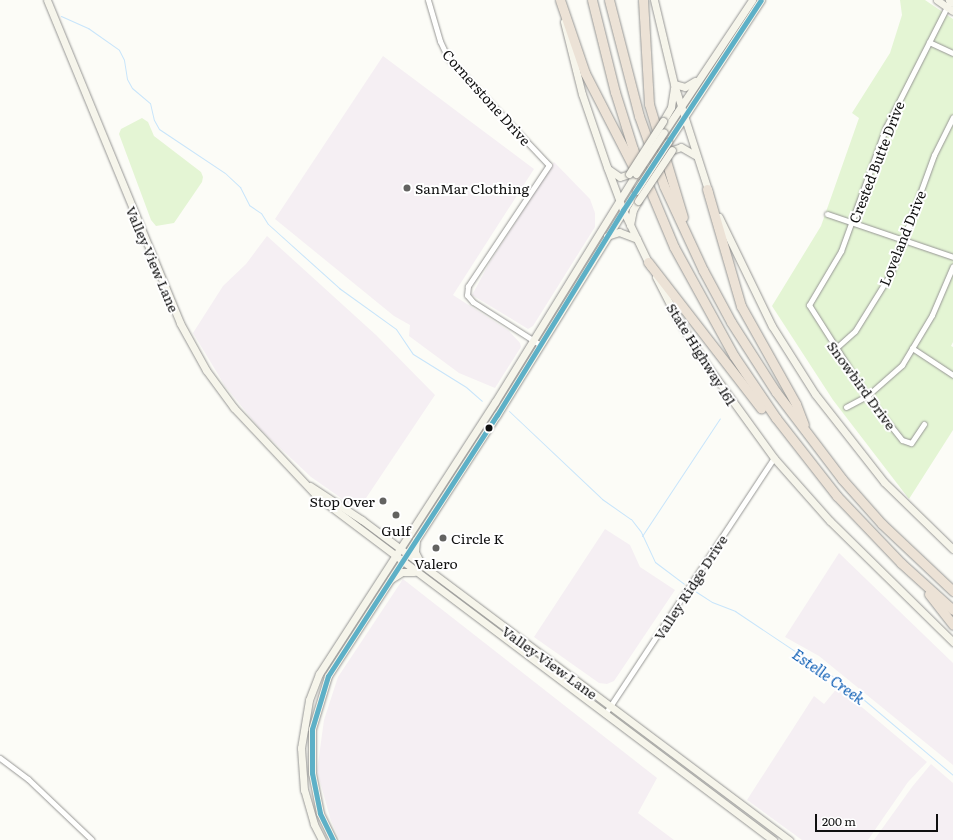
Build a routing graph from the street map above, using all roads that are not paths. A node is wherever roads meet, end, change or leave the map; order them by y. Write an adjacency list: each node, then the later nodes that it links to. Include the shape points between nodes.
1 (47, 0): 48 (main road, Valley View Lane, via 162,284 191,345 234,408 279,458)
2 (428, 0): 36 (street, Cornerstone Drive, via 440,41 448,58 549,165 468,286 467,295 472,302)
3 (559, 0): 20 (main road, State Highway 161, via 573,62); 26 (highway, via 585,73)
4 (592, 0): 26 (highway, via 622,116)
5 (609, 0): 31 (highway, via 639,116 664,186)
6 (643, 0): 31 (highway, via 649,104)
7 (654, 0): 15 (main road)
8 (752, 0): 14 (main road)
9 (761, 0): 18 (main road)
10 (937, 0): 11 (main road)
11 (951, 4): 12 (street, Crested Butte Drive)
12 (929, 42): 13 (street); 25 (street, Crested Butte Drive, via 924,57 902,93 883,134)
13 (953, 53)
14 (700, 77): 15 (main road, via 685,87); 16 (main road)
15 (674, 84): 16 (main road); 20 (main road, bridge, via 671,106 629,174 620,177)
16 (681, 106): 18 (main road); 22 (main road, bridge)
17 (953, 117): 30 (street, Loveland Drive, via 934,155)
18 (684, 118): 19 (main road); 23 (main road, bridge)
19 (696, 155): 21 (main road); 27 (main road, bridge, via 680,147 672,150 632,210)
20 (607, 167): 22 (main road, State Highway 161)
21 (707, 189): 43 (highway, via 741,306 796,404); 53 (main road, via 733,250 772,326 815,394 884,482)
22 (619, 200): 23 (main road, State Highway 161); 36 (main road)
23 (623, 210): 27 (main road, State Highway 161); 28 (main road)
24 (827, 214): 25 (street)
25 (853, 223): 30 (street); 35 (street, Crested Butte Drive, via 826,278)
26 (664, 224): 46 (highway, via 691,280 734,356)
27 (630, 225): 29 (main road, State Highway 161)
28 (607, 236): 29 (main road, via 622,232); 36 (main road)
29 (637, 239): 33 (main road, State Highway 161)
30 (903, 240): 32 (street); 37 (street, Loveland Drive, via 890,273 872,307 848,338)
31 (692, 246): 43 (highway, via 746,347)
32 (953, 258)
33 (648, 262): 46 (highway, via 770,420); 47 (main road, State Highway 161, via 677,318)
34 (953, 266): 38 (street, via 941,298)
35 (810, 301): 37 (street, Snowbird Drive, via 810,310)
36 (537, 342): 44 (main road); 45 (main road)
37 (836, 348): 40 (street, Snowbird Drive)
38 (912, 348): 39 (street); 40 (street, via 887,380)
39 (953, 375)
40 (867, 396): 41 (street); 42 (street, Snowbird Drive, via 902,440 908,443 914,440)
41 (846, 407)
42 (924, 424)
43 (809, 437): 61 (highway, via 882,524)
44 (465, 448): 45 (main road); 49 (main road)
45 (472, 453): 52 (main road)
46 (804, 455): 60 (highway, via 857,518)
47 (774, 458): 64 (main road, State Highway 161, via 830,521); 67 (street, Valley Ridge Drive)
48 (310, 486): 50 (main road, Valley View Lane, via 318,497); 51 (main road, Valley View Lane, via 323,492)
49 (416, 522): 51 (main road, via 400,539); 54 (main road)
50 (372, 539): 54 (main road, Valley View Lane); 57 (main road, via 384,556)
51 (387, 539): 54 (main road, Valley View Lane)
52 (416, 539): 55 (main road); 56 (main road, via 415,552)
53 (953, 550)
54 (396, 552): 55 (main road, Valley View Lane); 57 (main road)
55 (403, 558): 56 (main road, Valley View Lane); 58 (main road, Valley View Lane); 59 (main road)
56 (423, 568): 67 (main road, Valley View Lane)
57 (384, 570): 65 (main road)
58 (416, 572): 59 (main road, via 402,572); 68 (main road, Valley View Lane)
59 (386, 583): 66 (main road)
60 (922, 583): 62 (highway); 63 (highway)
61 (953, 591)
62 (953, 610)
63 (953, 625)
64 (953, 642)
65 (319, 674): 66 (main road); 73 (main road, via 309,700 301,748 304,790 314,824)
66 (327, 678): 74 (main road, via 312,729 312,773 320,813)
67 (611, 706): 68 (street, Valley Ridge Drive); 70 (main road, Valley View Lane)
68 (605, 714): 71 (main road, Valley View Lane)
69 (0, 758): 72 (street, via 28,779)
70 (746, 808): 71 (main road); 76 (main road, Valley View Lane)
71 (741, 816): 75 (main road, Valley View Lane)
72 (92, 840)
73 (322, 840)
74 (333, 840)
75 (773, 840)
76 (789, 840)

